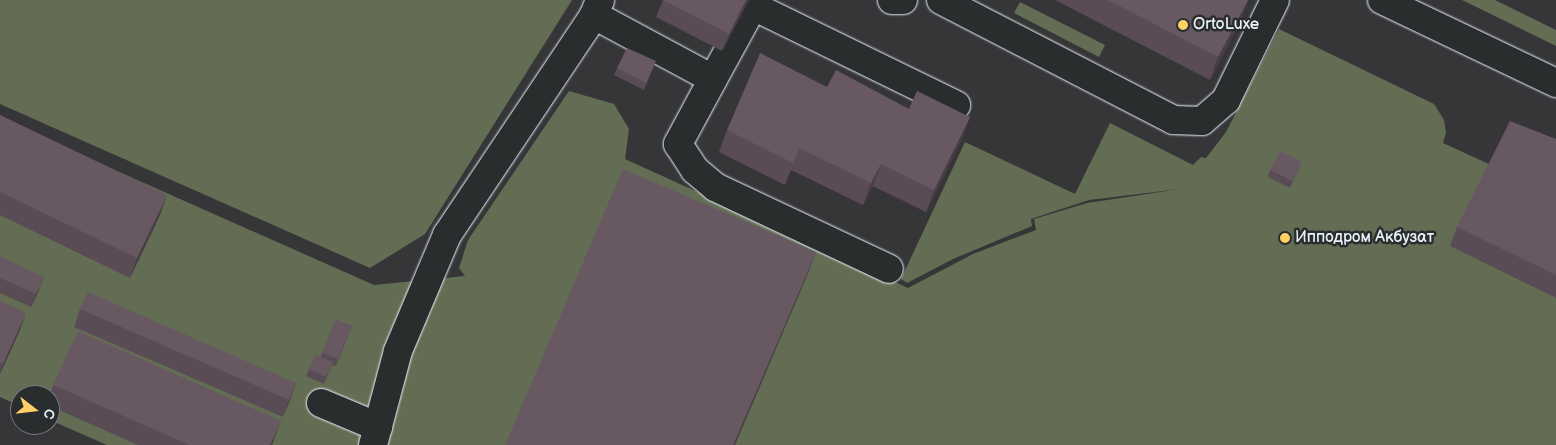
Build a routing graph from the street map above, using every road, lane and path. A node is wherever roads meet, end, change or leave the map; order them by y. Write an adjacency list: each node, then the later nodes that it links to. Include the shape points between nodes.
1 (892, 0): 2 (lane)
2 (903, 0)
3 (941, 0): 4 (lane, via 1173,120 1202,121 1226,100)
4 (1275, 0)
5 (1382, 0): 8 (lane)
6 (597, 7): 7 (lane); 12 (lane, via 447,235 398,351)
7 (713, 80): 9 (lane, via 753,6); 10 (lane, via 678,144 695,170 722,191)
8 (1556, 83)
9 (956, 105)
10 (889, 269)
11 (321, 404): 12 (lane)
12 (375, 436)

